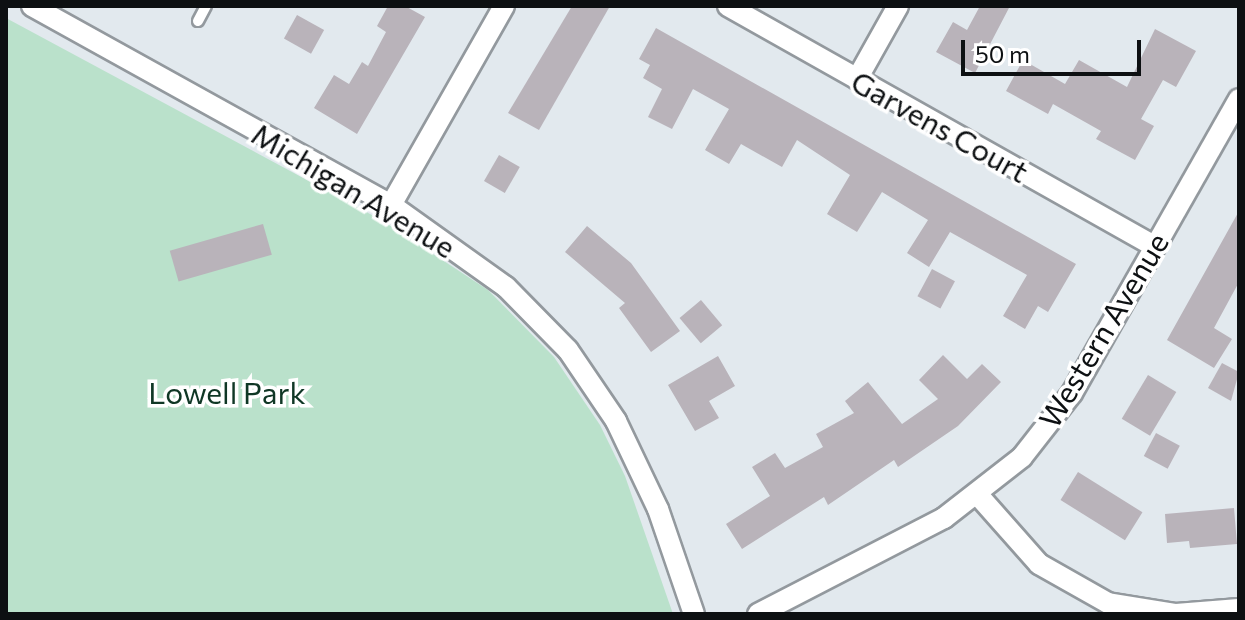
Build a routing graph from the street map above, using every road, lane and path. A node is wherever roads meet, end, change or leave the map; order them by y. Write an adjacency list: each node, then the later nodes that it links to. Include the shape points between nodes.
1 (32, 6): 9 (street, Michigan Avenue)
2 (206, 6): 6 (lane)
3 (504, 6): 9 (street)
4 (728, 6): 7 (street, Garvens Court)
5 (898, 6): 7 (street)
6 (198, 21)
7 (857, 79): 10 (street, Garvens Court)
8 (1239, 99): 10 (street, Western Avenue)
9 (391, 205): 13 (street, Michigan Avenue, via 506,287 585,373 630,447)
10 (1153, 245): 11 (street, Western Avenue, via 1056,417 1022,457)
11 (978, 495): 12 (street, via 1039,564 1108,603 1176,614); 14 (street, Western Avenue)
12 (1239, 609)
13 (694, 614)
14 (758, 614)

